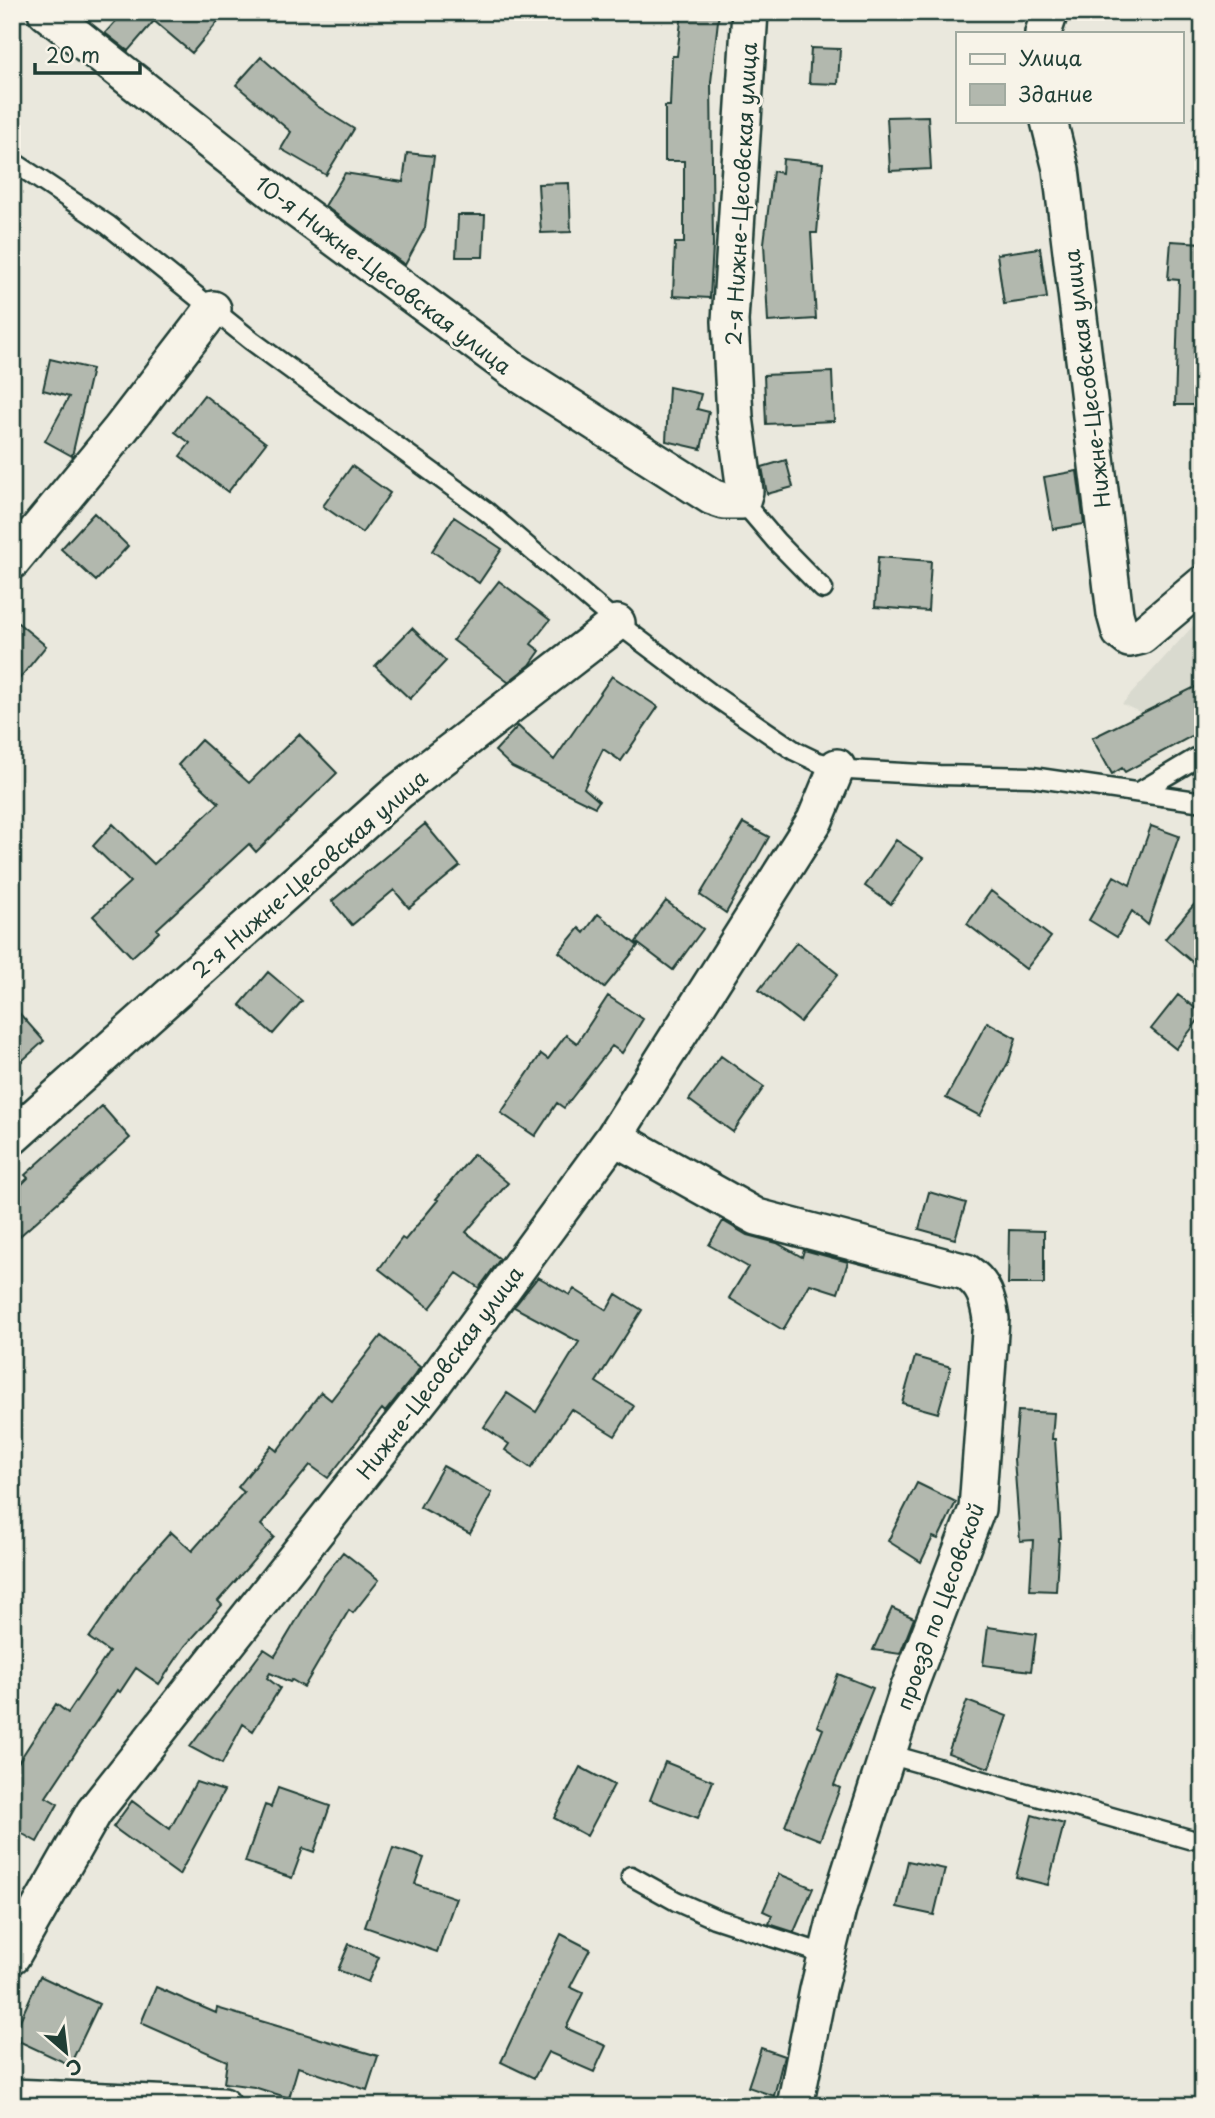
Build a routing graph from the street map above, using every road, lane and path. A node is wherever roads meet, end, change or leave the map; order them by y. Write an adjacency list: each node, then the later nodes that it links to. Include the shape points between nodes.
1 (46, 12): 8 (street, 10-я Нижне-Цесовская улица, via 285,201 513,370 712,497)
2 (750, 12): 8 (street, 2-я Нижне-Цесовская улица, via 730,321 745,491)
3 (1050, 12): 4 (street)
4 (1043, 32)
5 (1049, 122): 10 (street, Нижне-Цесовская улица, via 1061,169 1115,614 1124,637 1141,636)
6 (12, 161): 7 (lane, via 108,225)
7 (213, 309): 9 (street); 12 (lane, via 487,512)
8 (742, 501): 11 (lane)
9 (12, 561)
10 (1203, 584)
11 (823, 589)
12 (617, 623): 14 (lane, via 795,751); 17 (street, 2-я Нижне-Цесовская улица, via 398,792)
13 (1203, 754): 15 (lane)
14 (837, 767): 15 (lane, via 882,773 1032,777); 18 (street, Нижне-Цесовская улица, via 814,820)
15 (1139, 792): 16 (lane)
16 (1203, 802)
17 (12, 1137)
18 (614, 1137): 19 (street, проезд по Цесовской, via 757,1217 966,1272 983,1289 991,1319 977,1508); 23 (street, Нижне-Цесовская улица, via 433,1384 94,1812)
19 (888, 1754): 20 (lane); 22 (street, проезд по Цесовской)
20 (1189, 1839)
21 (631, 1876): 22 (lane, via 714,1918)
22 (827, 1955): 26 (street, проезд по Цесовской)
23 (12, 1956)
24 (12, 2097): 25 (street)
25 (223, 2106)
26 (795, 2106)

